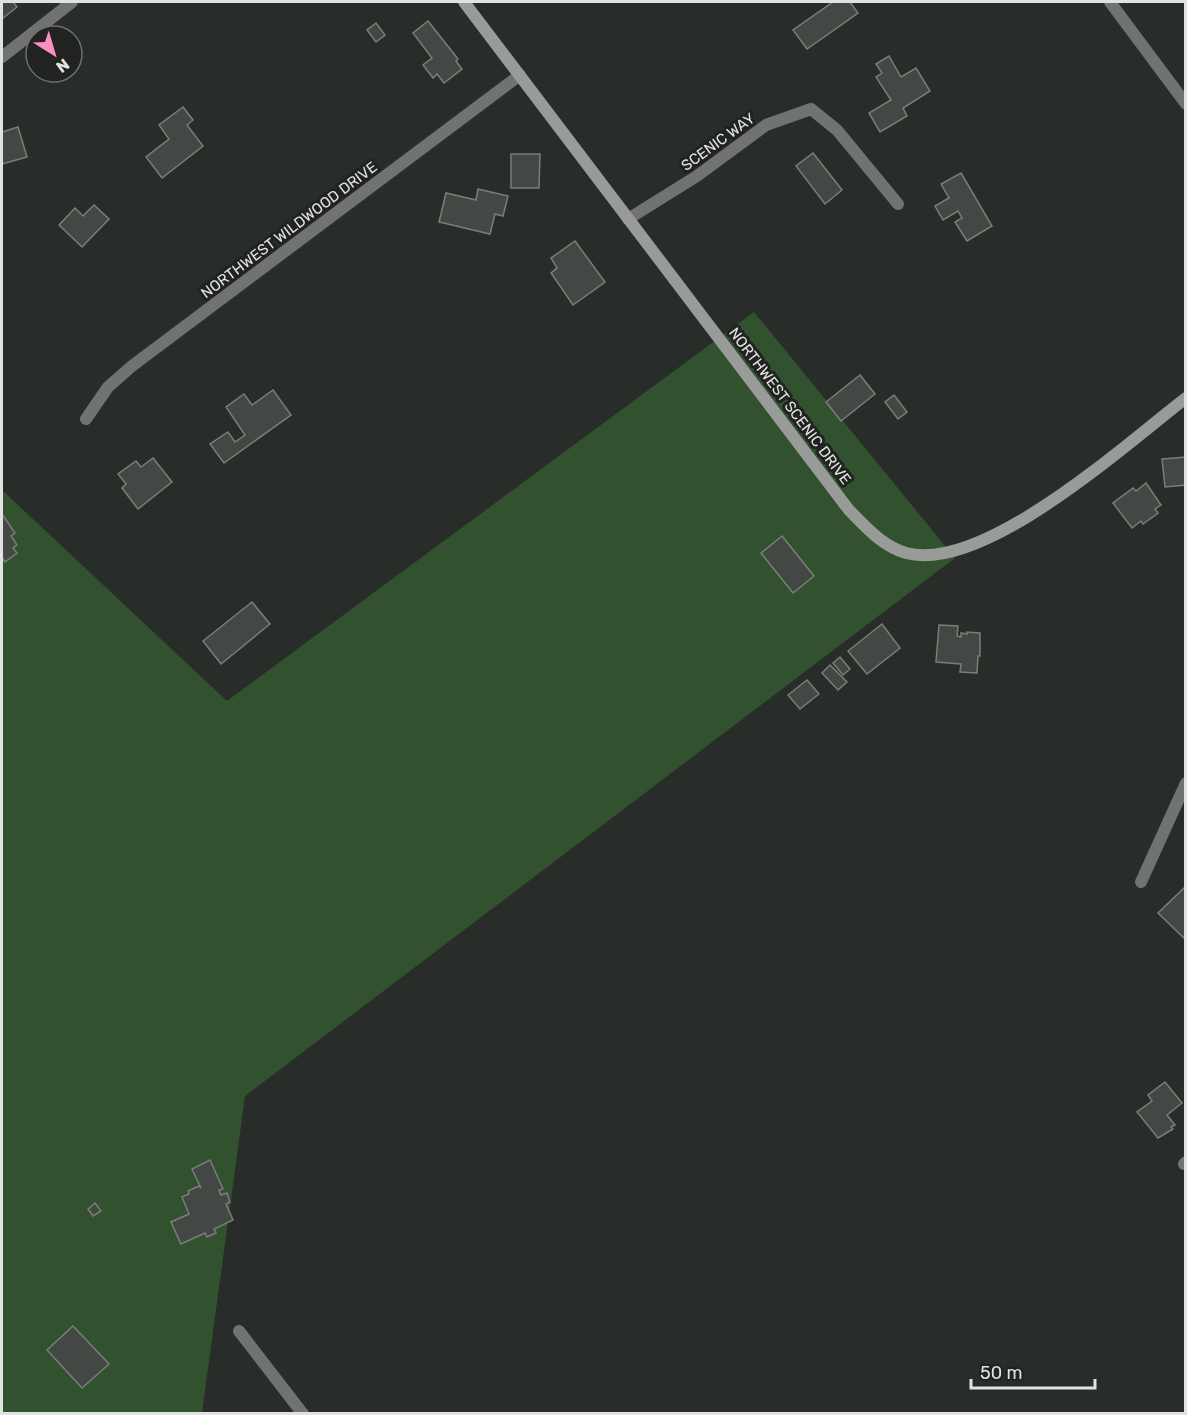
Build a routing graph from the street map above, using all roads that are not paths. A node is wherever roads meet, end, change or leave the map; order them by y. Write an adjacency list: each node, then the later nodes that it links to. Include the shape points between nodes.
1 (72, 2): 4 (street)
2 (464, 2): 5 (street, NORTHWEST SCENIC DRIVE)
3 (1110, 2): 6 (street)
4 (2, 57)
5 (520, 75): 8 (street, NORTHWEST SCENIC DRIVE); 10 (street, NORTHWEST WILDWOOD DRIVE, via 132,366 108,387)
6 (1185, 104)
7 (898, 204): 8 (street, SCENIC WAY, via 837,130 811,109 766,125 697,176)
8 (628, 219): 9 (street, NORTHWEST SCENIC DRIVE, via 849,510 872,534 906,553 939,555 991,538 1062,494)
9 (1185, 398)
10 (86, 419)
11 (1185, 783): 12 (street)
12 (1141, 882)
13 (239, 1331): 14 (street)
14 (303, 1413)

